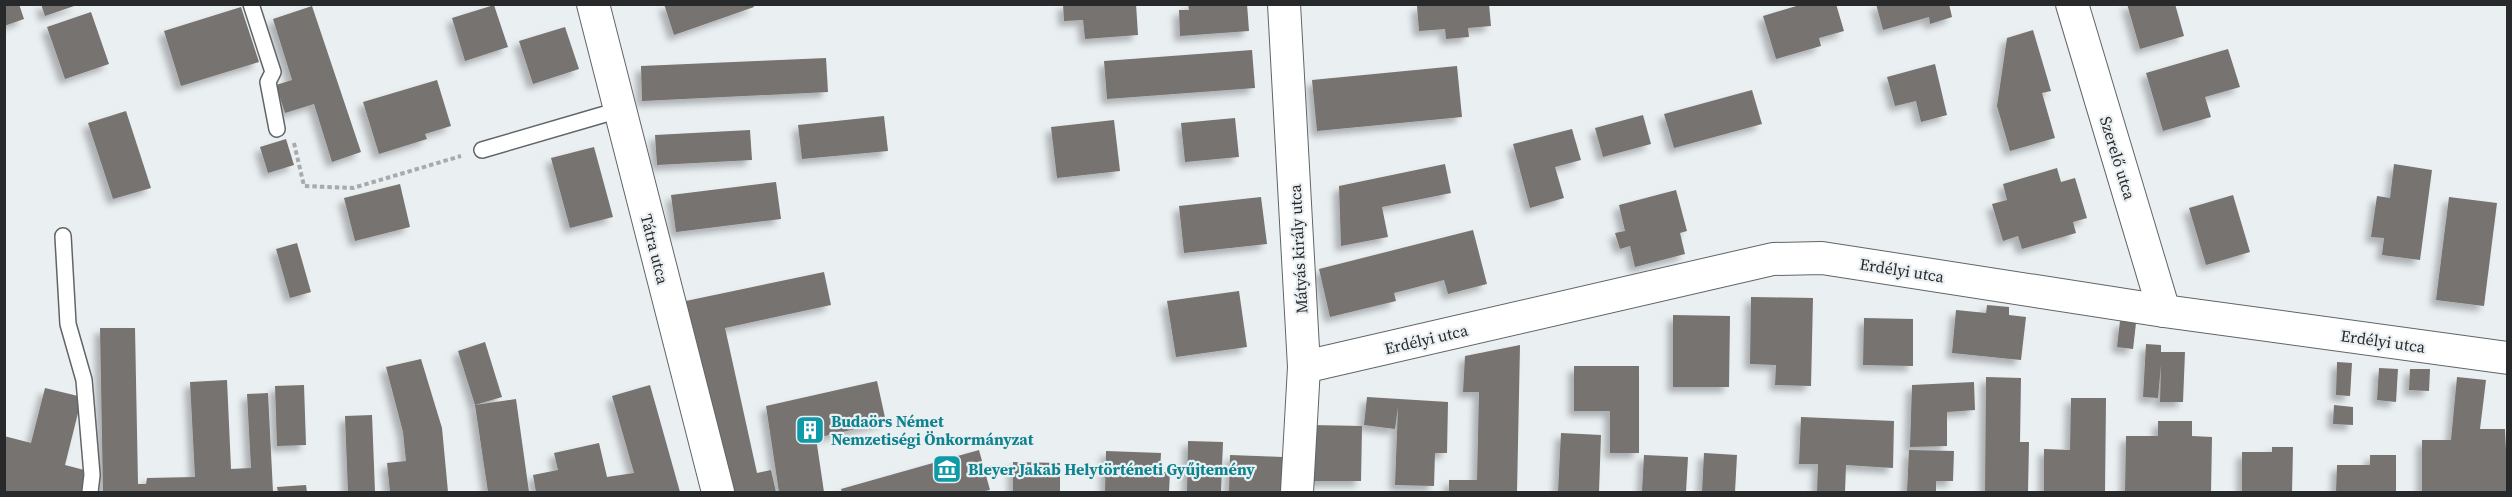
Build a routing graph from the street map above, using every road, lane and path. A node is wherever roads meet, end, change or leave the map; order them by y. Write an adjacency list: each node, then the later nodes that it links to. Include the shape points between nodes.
1 (251, 4): 6 (lane, via 273,72 268,82)
2 (592, 4): 5 (street, Tátra utca)
3 (1284, 4): 11 (street, Mátyás király utca)
4 (2072, 4): 9 (street, Szerelő utca)
5 (619, 110): 7 (lane); 13 (street, Tátra utca)
6 (277, 129): 7 (path, via 290,129 304,186 353,188)
7 (482, 150)
8 (63, 236): 12 (lane, via 68,324 84,380)
9 (2164, 311): 10 (street, Erdélyi utca); 11 (street, Erdélyi utca, via 1799,257 1773,259)
10 (2508, 358)
11 (1304, 367): 14 (street, Mátyás király utca)
12 (90, 492)
13 (718, 492)
14 (1297, 492)

